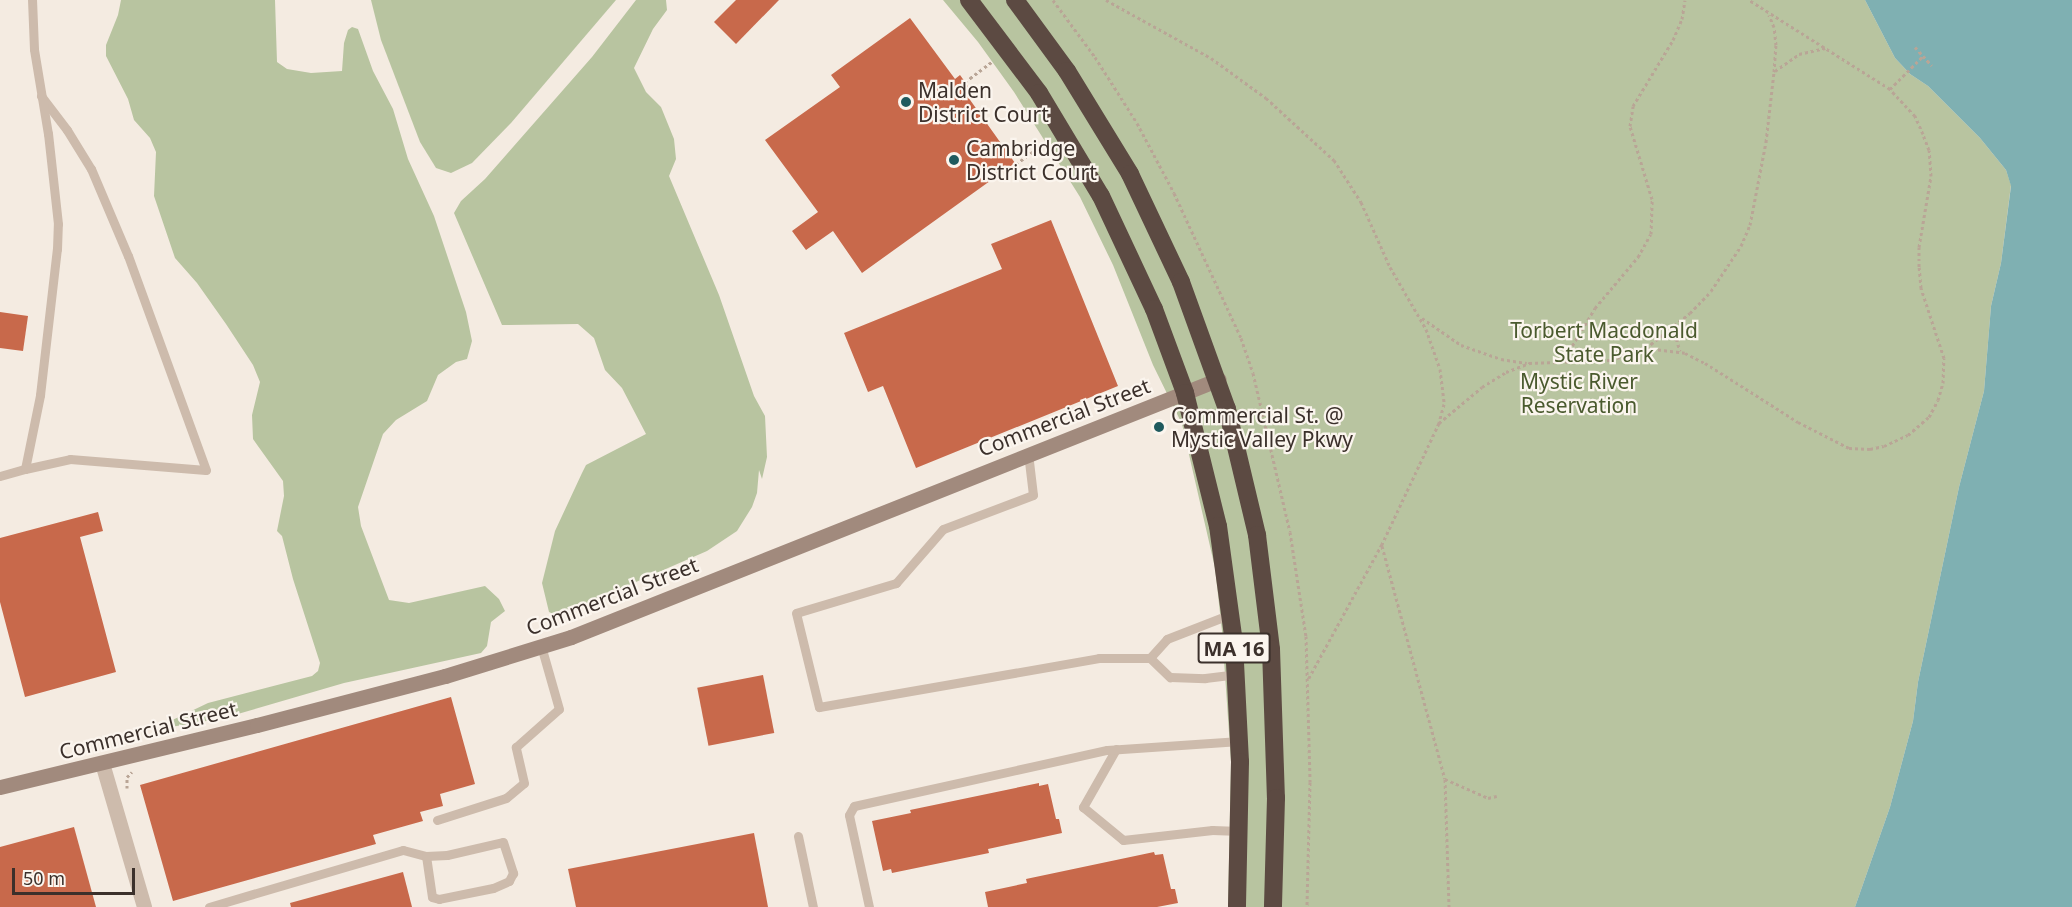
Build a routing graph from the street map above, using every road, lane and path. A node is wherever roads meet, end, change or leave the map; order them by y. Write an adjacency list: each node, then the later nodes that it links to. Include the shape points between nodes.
1 (32, 0): 16 (lane)
2 (969, 0): 26 (highway, MA 16, via 1039,93 1101,196 1144,287)
3 (1015, 0): 25 (highway, MA 16, via 1067,71 1130,174 1181,282)
4 (1106, 0): 19 (path, via 1211,58 1266,98 1317,143 1347,177 1390,267)
5 (1685, 0): 23 (path, via 1682,20 1633,106 1630,126 1652,200 1651,234 1638,257 1596,308)
6 (1749, 0): 7 (path)
7 (1768, 13): 9 (path); 13 (path, via 1776,45)
8 (1915, 47): 10 (path)
9 (1825, 48): 13 (path, via 1799,54); 15 (path)
10 (1923, 56): 12 (path); 15 (path)
11 (992, 62): 14 (path)
12 (1932, 66)
13 (1774, 72): 20 (path, via 1750,225 1711,291)
14 (965, 82)
15 (1890, 89): 22 (path, via 1916,116 1929,150 1929,199 1919,267 1944,358 1943,382 1929,417 1908,435 1884,446 1849,448)
16 (41, 96): 29 (lane, via 58,224 57,249 40,395); 29 (lane, via 91,169 128,256 206,470 70,459)
17 (1036, 149): 18 (path)
18 (1011, 168)
19 (1420, 317): 24 (path, via 1461,345 1501,359); 27 (path, via 1440,369 1444,404)
20 (1673, 327): 21 (path); 22 (path)
21 (1646, 348): 22 (path); 23 (path, via 1611,360)
22 (1681, 352)
23 (1563, 361): 24 (path)
24 (1528, 363): 27 (path, via 1482,387)
25 (1219, 379): 26 (street, Commercial Street); 54 (highway, MA 16, via 1252,512 1268,618 1275,739)
26 (1185, 393): 28 (street, Commercial Street); 32 (highway, MA 16, via 1218,526)
27 (1439, 423): 31 (path)
28 (1028, 453): 33 (street, Commercial Street); 34 (lane, via 1033,495 943,529 896,583 796,613 819,707 1100,658)
29 (25, 469): 30 (lane)
30 (0, 476)
31 (1382, 544): 36 (path); 41 (path)
32 (1231, 614): 34 (lane, via 1167,639); 35 (highway, MA 16)
33 (542, 646): 39 (street, Commercial Street, via 446,676); 45 (lane, via 559,709 516,747 524,783 506,798)
34 (1150, 658): 35 (lane, via 1170,677)
35 (1236, 674): 37 (highway, MA 16)
36 (1308, 680)
37 (1240, 741): 38 (lane); 46 (highway, MA 16)
38 (1116, 749): 46 (lane, via 1083,807 1123,840 1212,830); 52 (lane, via 854,806 849,815)
39 (102, 763): 42 (street, Commercial Street); 49 (street)
40 (133, 771): 44 (path, via 126,782)
41 (1445, 779): 43 (path, via 1488,798); 55 (path)
42 (0, 788)
43 (1497, 796)
44 (129, 797)
45 (437, 820)
46 (1240, 831): 53 (highway, MA 16)
47 (798, 836): 51 (lane)
48 (426, 856): 48 (lane, via 432,897 439,899 492,888 509,881 513,873 503,842); 50 (lane, via 403,850)
49 (144, 907)
50 (209, 907)
51 (813, 907)
52 (869, 907)
53 (1238, 907)
54 (1273, 907)
55 (1449, 907)

